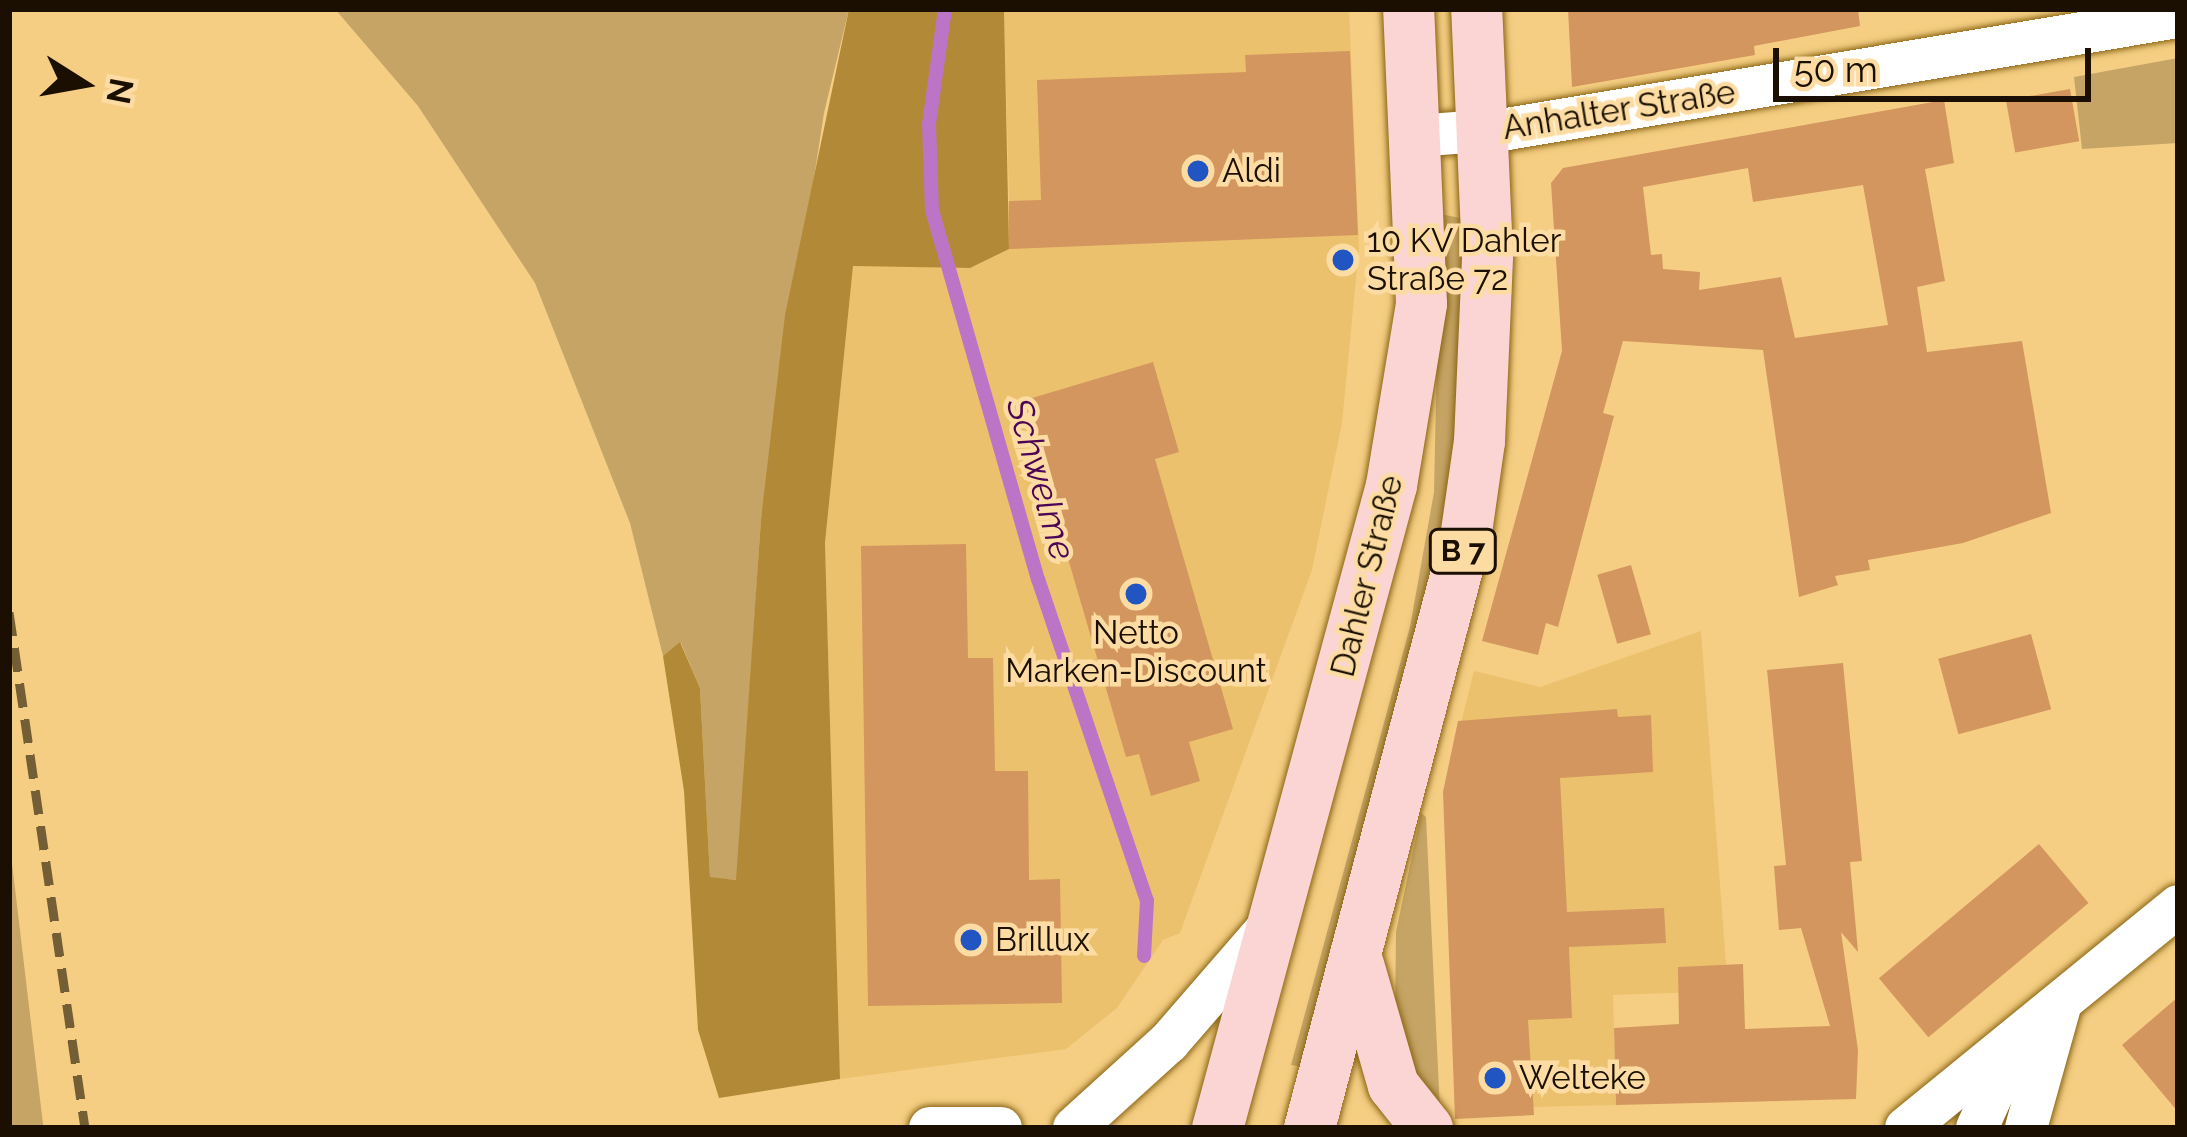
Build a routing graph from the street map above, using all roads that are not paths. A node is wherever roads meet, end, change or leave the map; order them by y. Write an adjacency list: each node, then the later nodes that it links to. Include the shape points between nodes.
1 (1408, 9): 5 (main road, Dahler Straße / B 7)
2 (1476, 9): 4 (main road, B 7)
3 (2178, 17): 4 (street, Anhalter Straße)
4 (1484, 132): 5 (street, Anhalter Straße); 8 (main road, B 7, via 1479,441 1466,538)
5 (1414, 136): 7 (main road, Dahler Straße / B 7, via 1421,303 1391,485)
6 (2178, 906): 9 (street)
7 (1277, 918): 11 (street, via 1169,1042); 12 (main road, Dahler Straße / B 7)
8 (1356, 958): 13 (main road, B 7); 14 (main road, via 1393,1085)
9 (2062, 1002): 10 (street); 17 (street)
10 (2016, 1042): 15 (street, via 1976,1065); 16 (street)
11 (1074, 1128)
12 (1217, 1128)
13 (1309, 1128)
14 (1427, 1128)
15 (1906, 1128)
16 (1977, 1128)
17 (2026, 1128)

